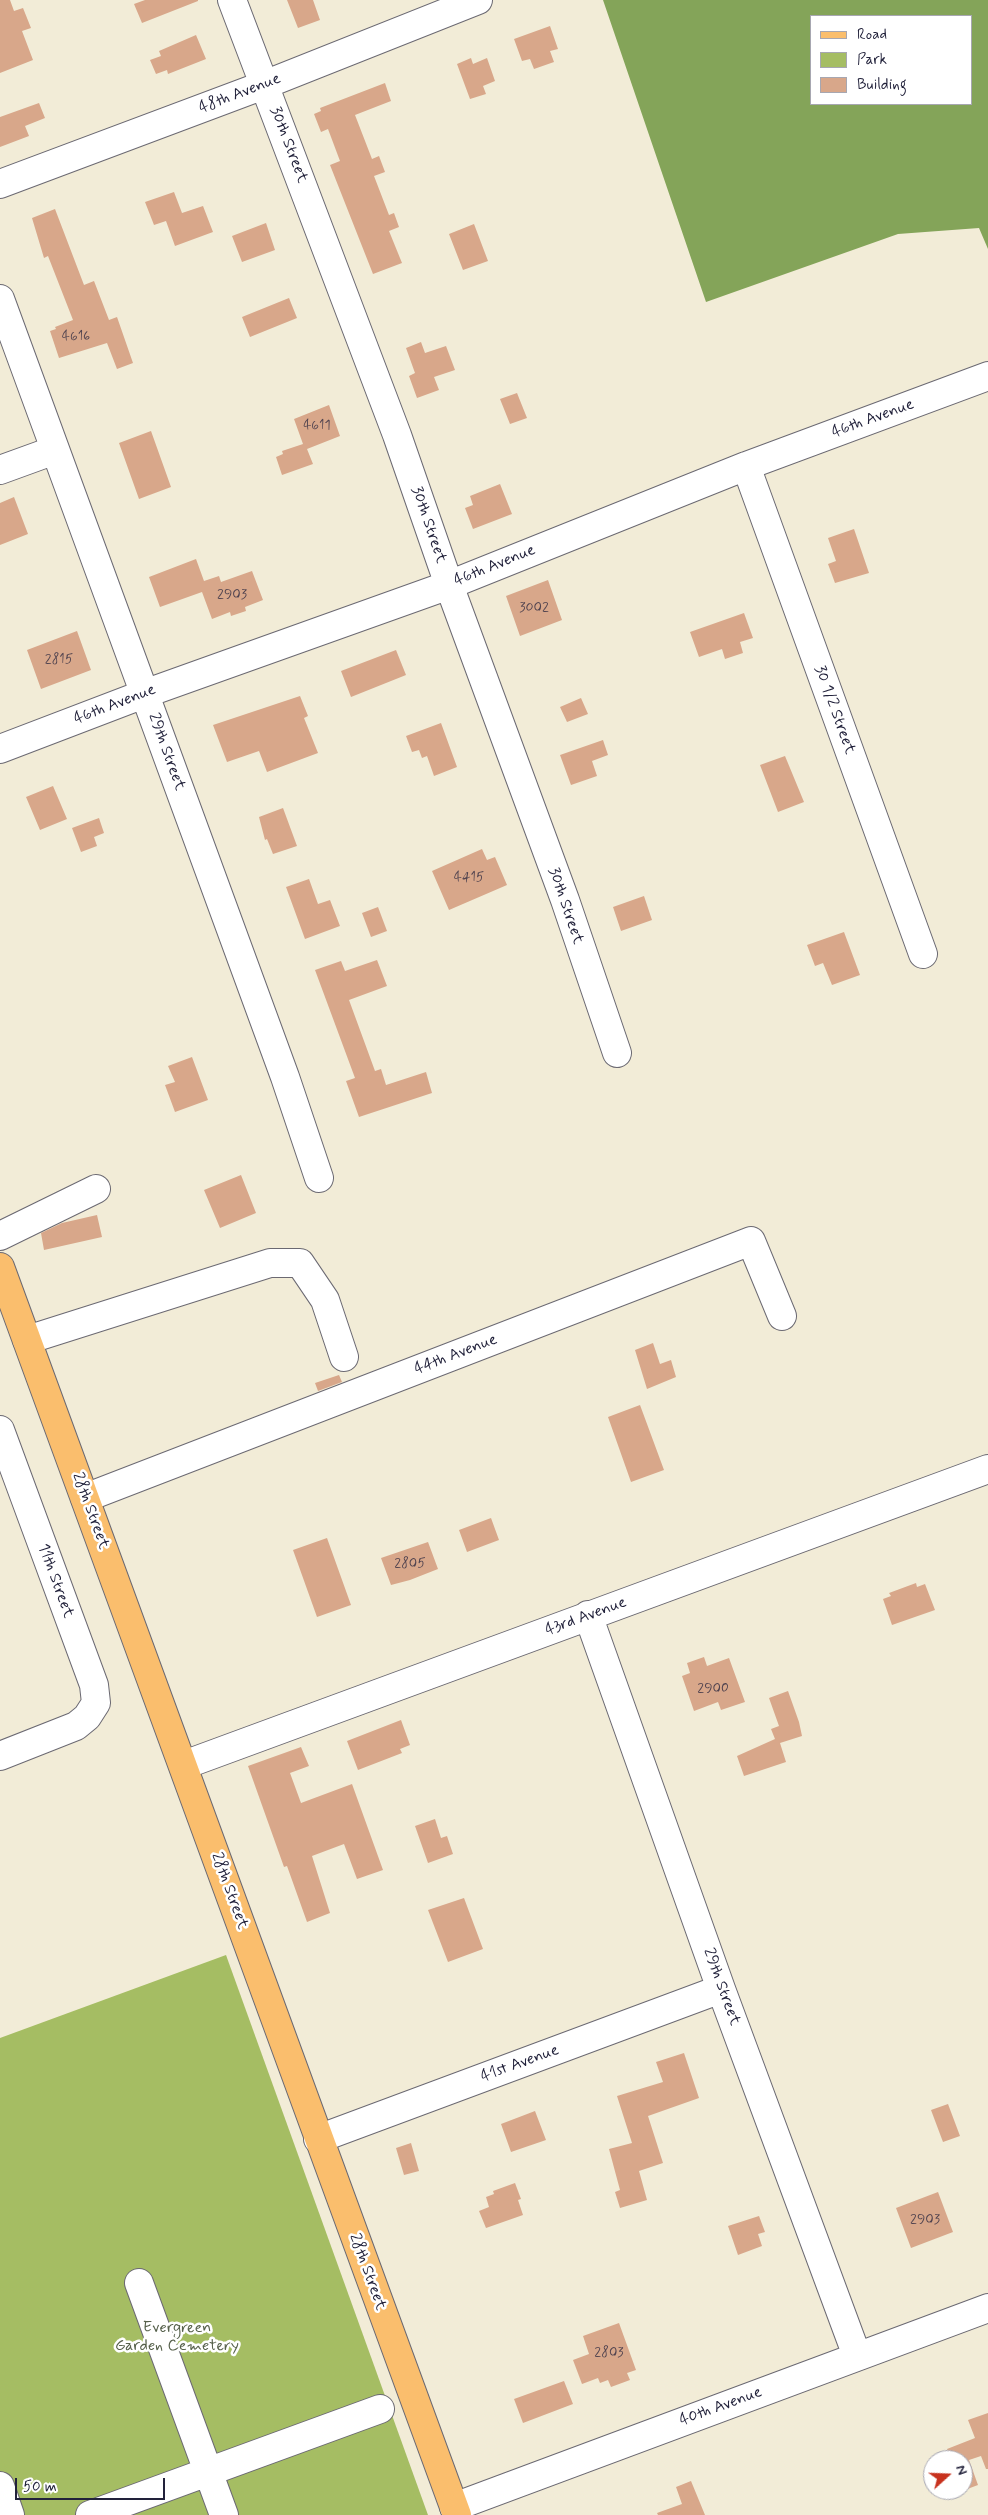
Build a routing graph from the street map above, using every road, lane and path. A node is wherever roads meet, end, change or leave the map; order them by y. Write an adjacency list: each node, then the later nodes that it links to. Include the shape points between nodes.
1 (232, 0): 3 (street, 30th Street)
2 (478, 0): 3 (street, 48th Avenue)
3 (264, 85): 4 (street, 48th Avenue); 10 (street, 30th Street, via 397,435)
4 (0, 184)
5 (0, 299): 7 (street, 29th Street)
6 (988, 376): 8 (street, 46th Avenue)
7 (55, 450): 9 (street); 11 (street, 29th Street)
8 (746, 466): 10 (street, 46th Avenue); 13 (street, 30 1/2 Street)
9 (0, 470)
10 (449, 585): 11 (street, 46th Avenue); 14 (street, 30th Street)
11 (144, 694): 12 (street, 46th Avenue); 15 (street, 29th Street)
12 (0, 749)
13 (923, 954)
14 (617, 1053)
15 (319, 1178)
16 (96, 1189): 17 (street)
17 (0, 1236)
18 (0, 1267): 20 (main road, 28th Street)
19 (782, 1316): 24 (street, 44th Avenue, via 751,1241)
20 (27, 1340): 21 (street, via 270,1263 300,1264 325,1300); 24 (main road, 28th Street)
21 (344, 1356)
22 (0, 1430): 26 (street, 11th Street, via 94,1685 96,1703 76,1726)
23 (988, 1469): 25 (street, 43rd Avenue)
24 (85, 1498): 27 (main road, 28th Street)
25 (588, 1615): 27 (street, 43rd Avenue); 28 (street, 29th Street)
26 (0, 1756)
27 (184, 1766): 29 (main road, 28th Street)
28 (721, 1989): 29 (street, 41st Avenue); 32 (street, 29th Street)
29 (318, 2139): 36 (main road, 28th Street)
30 (139, 2283): 34 (street)
31 (988, 2308): 32 (street, 40th Avenue)
32 (857, 2356): 36 (street, 40th Avenue)
33 (380, 2409): 34 (street)
34 (208, 2472): 38 (street); 39 (street)
35 (0, 2486): 37 (street)
36 (455, 2511)
37 (10, 2515)
38 (90, 2515)
39 (224, 2515)

